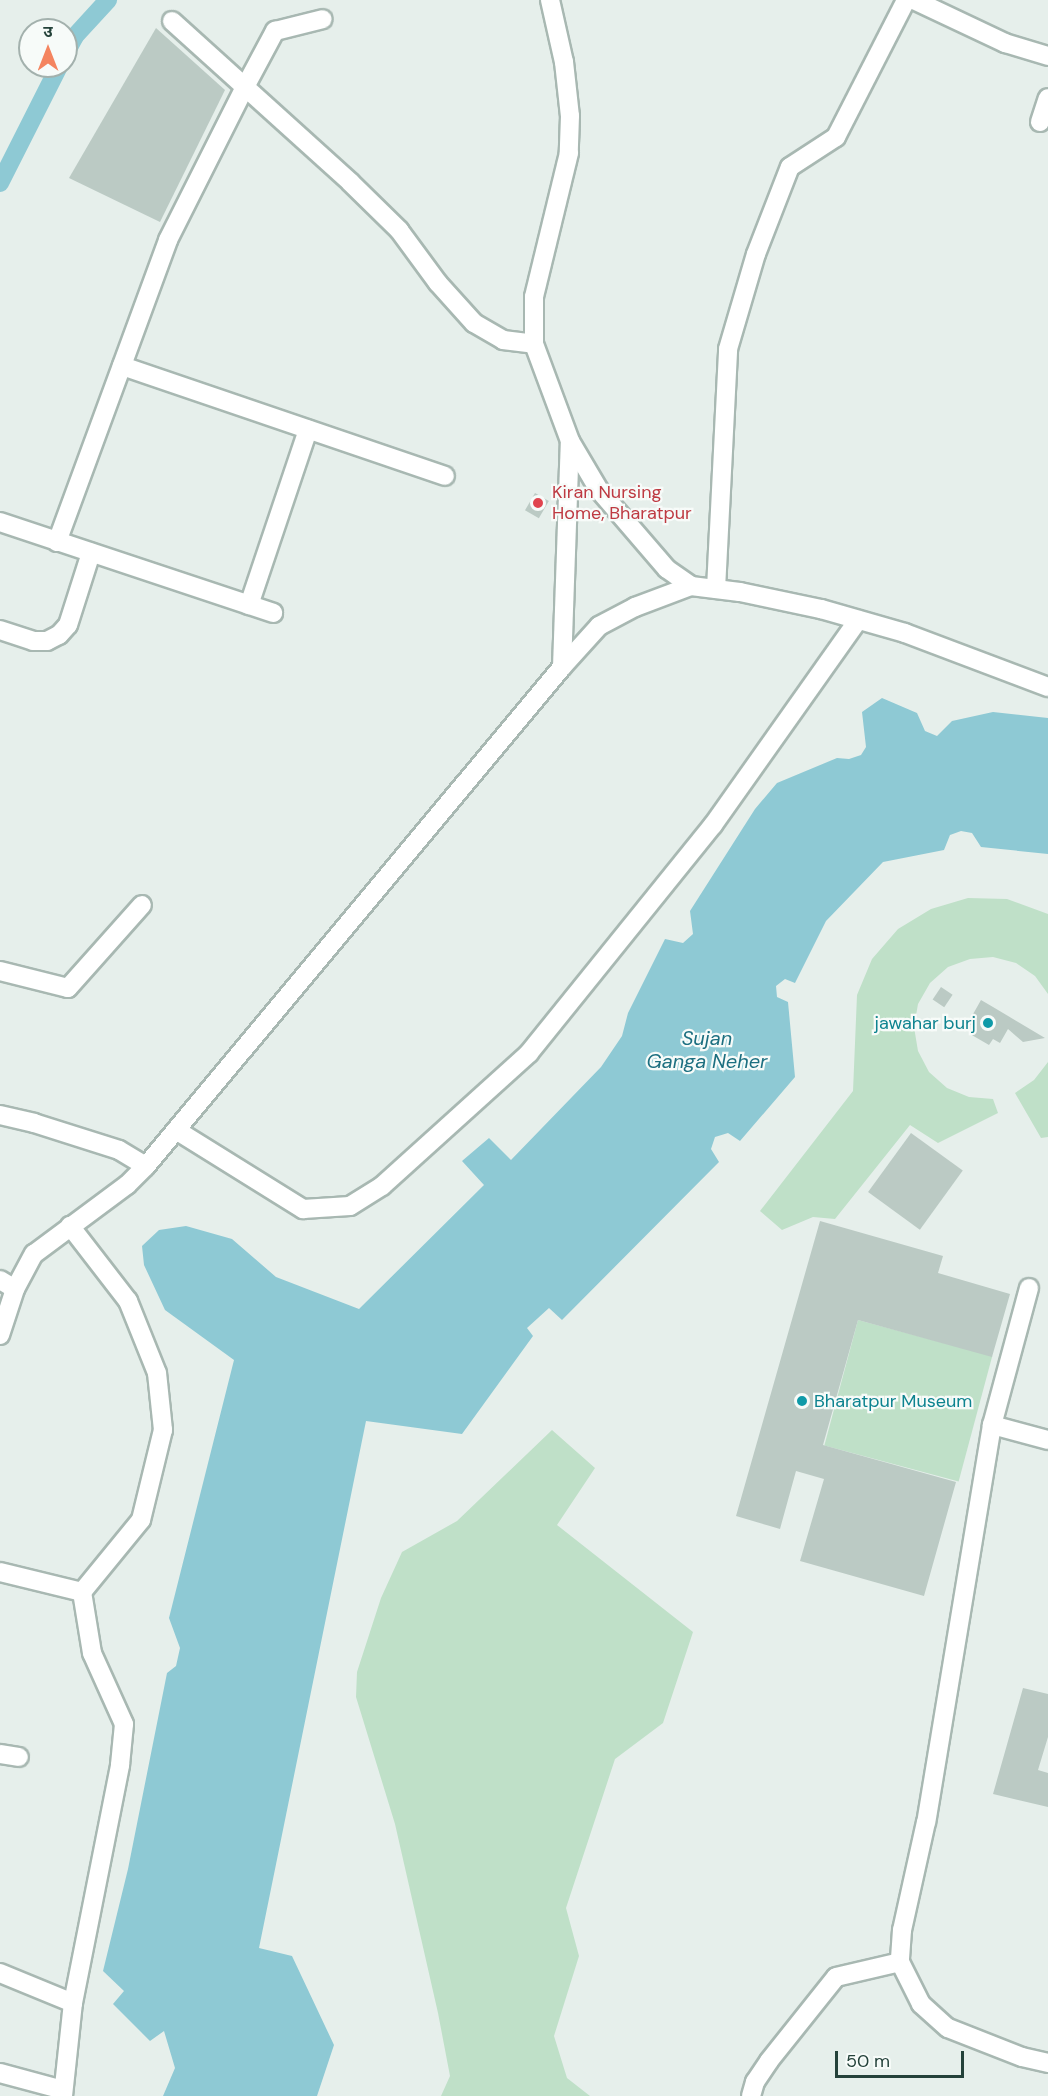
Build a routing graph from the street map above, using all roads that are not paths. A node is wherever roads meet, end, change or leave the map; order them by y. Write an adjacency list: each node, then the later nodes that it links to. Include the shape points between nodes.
1 (550, 0): 10 (street, via 564,62 569,144 534,297)
2 (906, 0): 19 (street, via 837,137 790,167 756,254 728,349)
3 (914, 0): 6 (street, via 1005,43)
4 (323, 19): 7 (street, via 275,31)
5 (172, 21): 7 (street)
6 (1048, 56)
7 (245, 87): 10 (street, via 399,230 474,323 503,340); 11 (street, via 168,240)
8 (1048, 98): 9 (street)
9 (1040, 122)
10 (534, 344): 13 (street)
11 (122, 366): 12 (street); 16 (street)
12 (309, 429): 14 (street); 20 (street)
13 (570, 441): 18 (street, via 599,490 668,569); 24 (street)
14 (445, 476)
15 (0, 522): 16 (street)
16 (57, 542): 17 (street)
17 (90, 553): 20 (street); 23 (street, via 68,625 59,635 33,640)
18 (691, 586): 19 (street); 24 (street, via 635,607 599,626)
19 (716, 589): 22 (street)
20 (249, 606): 21 (street)
21 (273, 613)
22 (858, 620): 25 (street, via 905,633); 29 (street, via 713,825 529,1053 382,1186 350,1206 303,1209)
23 (0, 630)
24 (562, 666): 29 (street)
25 (1048, 687)
26 (142, 905): 27 (street, via 68,988)
27 (0, 971)
28 (0, 1115): 30 (street, via 119,1150)
29 (176, 1130): 30 (street)
30 (146, 1166): 31 (street, via 127,1185)
31 (70, 1226): 32 (street, via 34,1254); 38 (street, via 128,1301 157,1374 163,1430 141,1520)
32 (8, 1284): 34 (street)
33 (1029, 1288): 35 (street)
34 (0, 1335)
35 (992, 1425): 36 (street); 41 (street, via 927,1822 902,1930)
36 (1048, 1440)
37 (0, 1572): 38 (street)
38 (82, 1592): 43 (street, via 92,1653 124,1724 120,1765)
39 (0, 1754): 40 (street)
40 (19, 1757)
41 (900, 1962): 44 (street, via 921,2004 948,2028); 47 (street, via 836,1977 770,2061 755,2082)
42 (0, 1973): 43 (street)
43 (73, 2004): 46 (street)
44 (1048, 2063)
45 (0, 2073): 46 (street)
46 (63, 2093)
47 (751, 2096)

